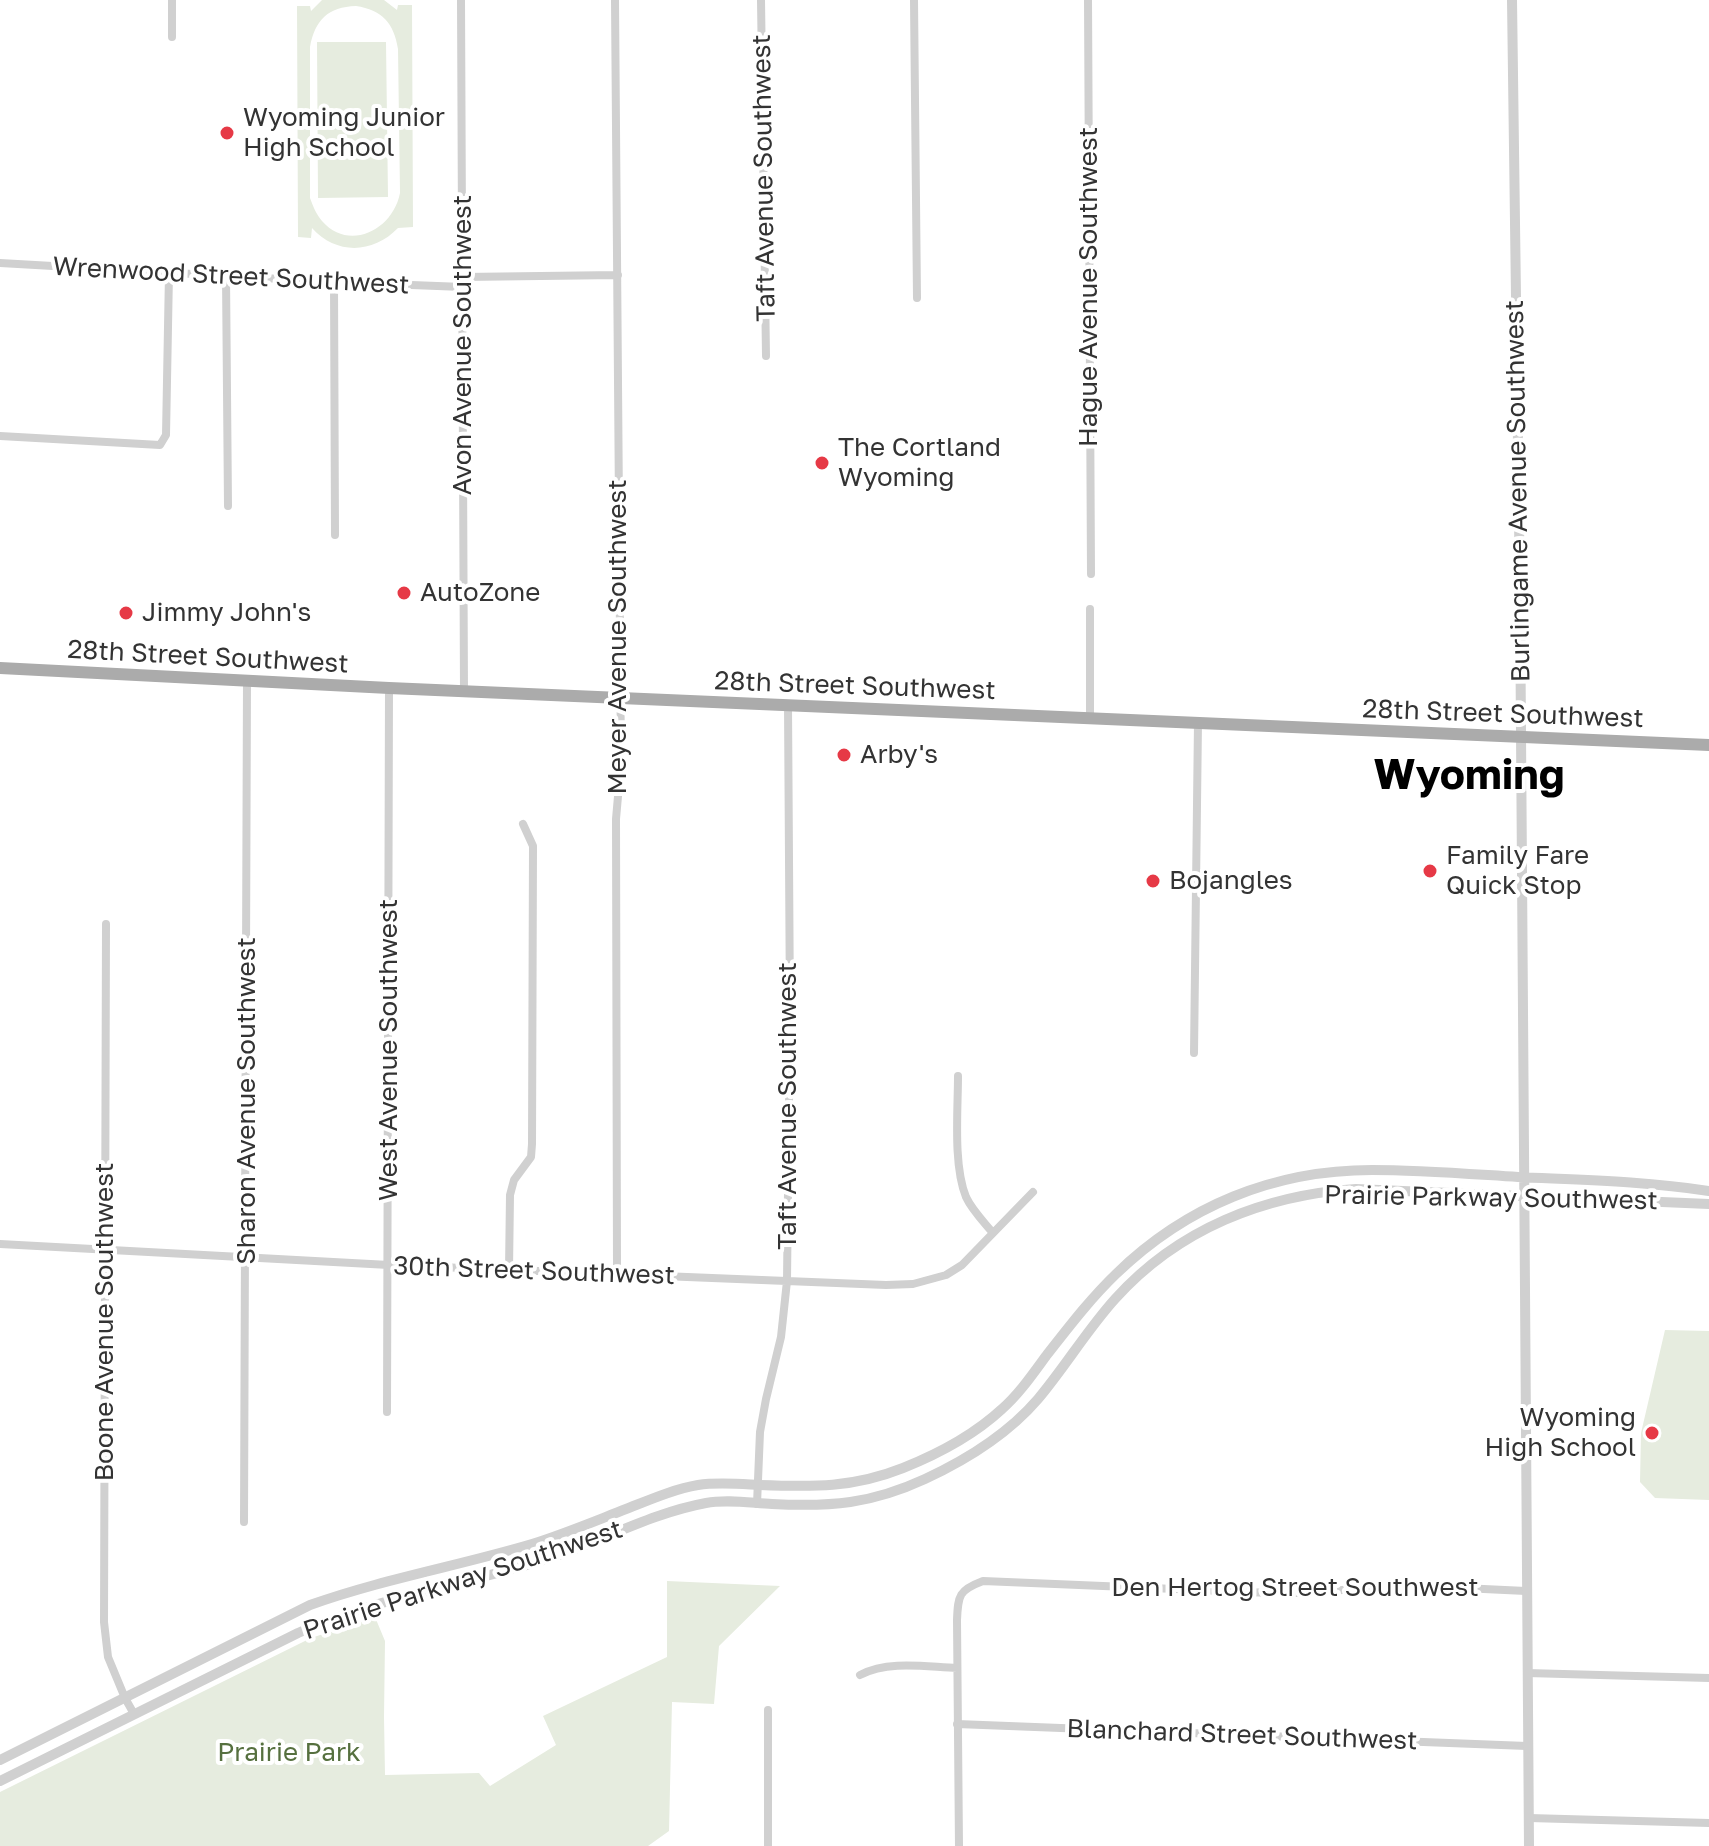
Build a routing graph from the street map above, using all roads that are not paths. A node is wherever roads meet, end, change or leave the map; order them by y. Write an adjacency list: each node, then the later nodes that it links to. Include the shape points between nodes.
1 (172, 0): 8 (street)
2 (461, 0): 14 (street, Avon Avenue Southwest)
3 (615, 0): 11 (street, Meyer Avenue Southwest)
4 (761, 0): 16 (street, Taft Avenue Southwest)
5 (914, 0): 15 (street)
6 (1088, 0): 20 (street, Hague Avenue Southwest)
7 (1512, 0): 30 (street, Burlingame Avenue Southwest)
8 (172, 37)
9 (0, 263): 10 (street, Wrenwood Street Southwest)
10 (169, 273): 12 (street, Wrenwood Street Southwest); 17 (street, via 166,435 160,445)
11 (618, 275): 14 (street, Wrenwood Street Southwest); 26 (street, Meyer Avenue Southwest)
12 (226, 276): 13 (street, Wrenwood Street Southwest); 18 (street)
13 (334, 282): 14 (street, Wrenwood Street Southwest); 19 (street)
14 (463, 282): 25 (street, Avon Avenue Southwest)
15 (917, 298)
16 (766, 356)
17 (0, 436)
18 (228, 506)
19 (335, 535)
20 (1091, 574)
21 (1090, 609): 28 (street)
22 (0, 668): 23 (main road, 28th Street Southwest)
23 (247, 680): 24 (main road, 28th Street Southwest); 44 (street, Sharon Avenue Southwest)
24 (389, 688): 25 (main road, 28th Street Southwest); 45 (street, West Avenue Southwest)
25 (464, 691): 26 (main road, 28th Street Southwest)
26 (620, 698): 27 (main road, 28th Street Southwest); 47 (street, Meyer Avenue Southwest)
27 (788, 705): 28 (main road, 28th Street Southwest); 48 (street, Taft Avenue Southwest)
28 (1090, 718): 29 (main road, 28th Street Southwest)
29 (1198, 722): 30 (main road, 28th Street Southwest); 34 (street)
30 (1521, 737): 31 (main road, 28th Street Southwest); 36 (street, Burlingame Avenue Southwest)
31 (1709, 745)
32 (523, 824): 46 (street, via 533,846 532,1144 531,1157 510,1195)
33 (106, 924): 43 (street, Boone Avenue Southwest)
34 (1194, 1053)
35 (958, 1076): 41 (street, via 962,1184)
36 (1523, 1177): 37 (street, Prairie Parkway Southwest); 39 (street, Burlingame Avenue Southwest); 50 (street, Prairie Parkway Southwest, via 1357,1171 1319,1174 1225,1199 1136,1255 1001,1410)
37 (1709, 1191)
38 (1033, 1192): 41 (street, 30th Street Southwest)
39 (1524, 1196): 40 (street, Prairie Parkway Southwest); 51 (street, Prairie Parkway Southwest, via 1330,1191 1252,1208 1214,1224 1149,1266 1104,1311 1038,1399); 55 (street, Burlingame Avenue Southwest)
40 (1709, 1204)
41 (993, 1233): 48 (street, 30th Street Southwest, via 962,1265 927,1281)
42 (0, 1244): 43 (street, 30th Street Southwest)
43 (105, 1249): 44 (street, 30th Street Southwest); 60 (street, Boone Avenue Southwest, via 104,1622 108,1657)
44 (246, 1257): 45 (street, 30th Street Southwest); 54 (street, Sharon Avenue Southwest)
45 (389, 1265): 46 (street, 30th Street Southwest); 49 (street, West Avenue Southwest)
46 (509, 1270): 47 (street, 30th Street Southwest)
47 (617, 1274): 48 (street, 30th Street Southwest)
48 (787, 1281): 52 (street, Taft Avenue Southwest, via 760,1432)
49 (387, 1412)
50 (954, 1442): 51 (street); 52 (street, Prairie Parkway Southwest, via 879,1477 835,1486)
51 (964, 1458): 53 (street, Prairie Parkway Southwest, via 895,1492 859,1502)
52 (758, 1485): 53 (street, Taft Avenue Southwest); 60 (street, Prairie Parkway Southwest, via 697,1485 530,1544 357,1589 310,1605)
53 (757, 1504): 62 (street, Prairie Parkway Southwest, via 710,1502 681,1508 549,1558 365,1606)
54 (244, 1522)
55 (1526, 1591): 56 (street, Den Hertog Street Southwest, via 1399,1585 1271,1593 983,1581 961,1592); 57 (street, Burlingame Avenue Southwest)
56 (957, 1668): 58 (street, via 885,1667); 63 (street)
57 (1527, 1673): 59 (street); 64 (street, Burlingame Avenue Southwest)
58 (860, 1675)
59 (1709, 1678)
60 (125, 1698): 62 (street, Boone Avenue Southwest); 65 (street, Prairie Parkway Southwest)
61 (768, 1710): 69 (street)
62 (134, 1714): 66 (street, Prairie Parkway Southwest)
63 (957, 1724): 64 (street, Blanchard Street Southwest); 70 (street)
64 (1527, 1746): 67 (street, Burlingame Avenue Southwest)
65 (0, 1760)
66 (0, 1781)
67 (1529, 1818): 68 (street); 71 (street, Burlingame Avenue Southwest)
68 (1709, 1823)
69 (768, 1846)
70 (959, 1846)
71 (1529, 1846)

